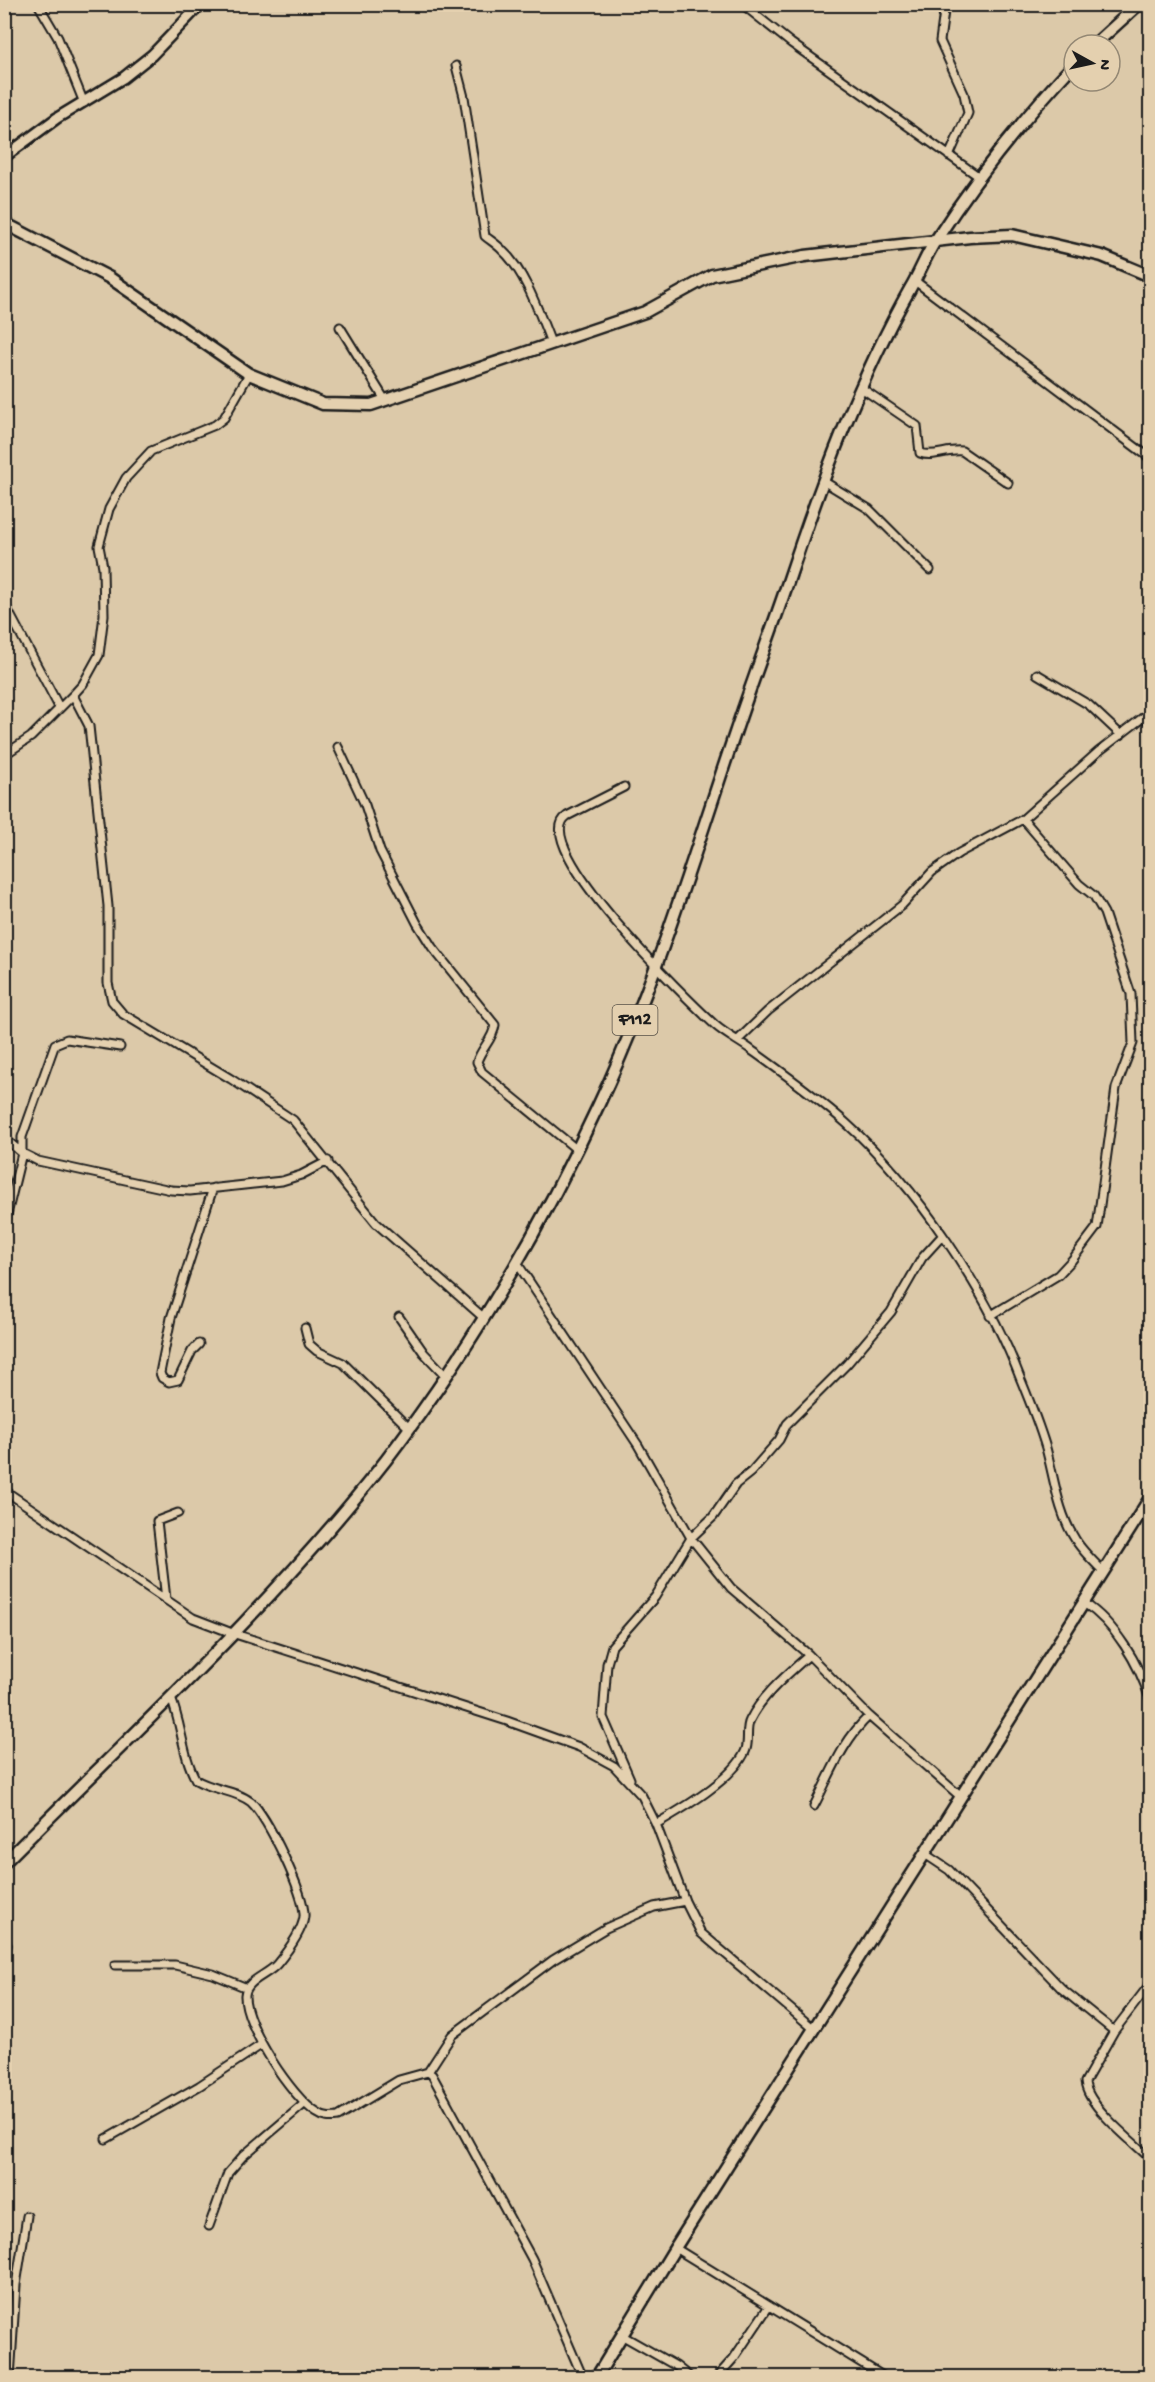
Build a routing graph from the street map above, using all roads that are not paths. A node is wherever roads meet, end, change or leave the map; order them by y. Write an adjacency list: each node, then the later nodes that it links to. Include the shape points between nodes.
1 (38, 4): 9 (street, via 58,38)
2 (201, 4): 9 (street, via 152,55)
3 (742, 4): 10 (street)
4 (945, 4): 10 (street, via 940,40 964,94 968,113)
5 (1139, 4): 6 (main road)
6 (1107, 33)
7 (456, 66): 18 (street, via 485,236 513,263 534,300)
8 (1062, 77): 12 (main road, F112)
9 (84, 103): 11 (street)
10 (950, 156): 12 (street)
11 (4, 157)
12 (978, 176): 14 (main road, F112)
13 (4, 223): 19 (main road, via 110,278)
14 (934, 242): 15 (main road, via 1012,235 1102,256); 16 (main road, F112); 18 (main road, via 805,256 712,276 645,312)
15 (1150, 276)
16 (915, 281): 20 (main road, F112); 22 (street)
17 (340, 327): 21 (street)
18 (551, 343): 21 (main road)
19 (249, 374): 21 (main road, via 323,404 371,405); 28 (street, via 224,417 214,425 150,451 126,478 109,509 99,546 104,615 99,655)
20 (860, 387): 23 (main road, F112); 24 (street, via 917,426 920,453 962,451)
21 (386, 400)
22 (1150, 458)
23 (823, 482): 25 (street, via 868,509); 36 (main road, F112)
24 (1008, 483)
25 (930, 570)
26 (4, 603): 29 (street)
27 (1037, 674): 31 (street, via 1089,705)
28 (73, 695): 29 (street); 42 (street, via 89,726 108,906 107,965 112,1001 138,1024 285,1114)
29 (59, 707): 33 (street, via 31,737)
30 (1150, 712): 31 (street)
31 (1121, 735): 35 (street)
32 (338, 747): 40 (street, via 365,805 380,851 417,923 495,1025 493,1036 479,1054 477,1062 482,1072)
33 (4, 755)
34 (624, 787): 36 (street, via 567,816 558,829 564,847 603,909)
35 (1023, 819): 37 (street, via 932,872 902,905 768,1011); 47 (street, via 1094,896 1104,913 1131,994 1133,1043 1116,1088 1097,1227 1058,1275)
36 (656, 965): 37 (street, via 717,1027); 40 (main road, F112, via 619,1060)
37 (738, 1040): 45 (street, via 814,1095 878,1152)
38 (120, 1047): 41 (street, via 66,1040 55,1044 22,1137)
39 (4, 1138): 41 (street)
40 (576, 1149): 46 (main road, F112)
41 (22, 1153): 43 (street, via 82,1172 171,1190); 44 (street)
42 (328, 1161): 43 (street, via 282,1181); 49 (street, via 376,1222)
43 (213, 1188): 51 (street, via 171,1318 162,1378 169,1382 178,1380)
44 (4, 1227)
45 (942, 1236): 47 (street); 57 (street, via 922,1258 877,1330 787,1424 779,1440)
46 (517, 1263): 49 (main road, F112); 57 (street, via 638,1445)
47 (990, 1316): 58 (street, via 1020,1377 1045,1445 1066,1521 1075,1540)
48 (399, 1317): 52 (street)
49 (484, 1318): 52 (main road, F112)
50 (304, 1328): 53 (street, via 309,1344 317,1352 343,1364)
51 (199, 1344)
52 (446, 1376): 53 (main road, F112)
53 (409, 1428): 61 (main road, F112, via 328,1528)
54 (4, 1490): 59 (street)
55 (1149, 1505): 58 (main road)
56 (178, 1513): 59 (street, via 157,1521 156,1525)
57 (691, 1538): 62 (street, via 731,1588); 66 (street, via 655,1598 610,1650 603,1717)
58 (1104, 1572): 60 (main road)
59 (166, 1599): 61 (street, via 194,1618)
60 (1084, 1603): 64 (street, via 1102,1617 1130,1653); 67 (main road)
61 (232, 1633): 63 (main road, F112); 66 (street, via 507,1720 579,1747 615,1766)
62 (809, 1654): 65 (street); 69 (street, via 756,1709 748,1722 747,1745 739,1760 713,1786)
63 (171, 1698): 71 (main road, F112); 77 (street, via 196,1780 250,1801 263,1816 301,1898 303,1923 294,1938 277,1964)
64 (1150, 1698)
65 (869, 1716): 67 (street); 68 (street, via 856,1728)
66 (631, 1781): 69 (street)
67 (961, 1797): 70 (main road)
68 (814, 1806)
69 (656, 1824): 72 (street)
70 (925, 1854): 78 (main road); 79 (street, via 949,1870 1062,1989)
71 (4, 1863)
72 (685, 1901): 78 (street, via 700,1933); 81 (street, via 654,1907 606,1928 553,1960 452,2035)
73 (4, 1936): 75 (street)
74 (115, 1965): 77 (street, via 175,1965)
75 (4, 1966)
76 (1150, 1984): 79 (street)
77 (247, 1988): 80 (street, via 248,2011)
78 (814, 2029): 87 (main road)
79 (1114, 2031): 84 (street, via 1087,2076 1086,2088 1113,2124)
80 (261, 2045): 82 (street); 83 (street)
81 (428, 2072): 82 (street, via 399,2080 338,2117 328,2118); 91 (street, via 532,2259)
82 (304, 2104): 86 (street, via 228,2173)
83 (106, 2139)
84 (1150, 2158)
85 (27, 2216): 90 (street, via 16,2284)
86 (209, 2226)
87 (675, 2248): 88 (street); 89 (main road)
88 (769, 2306): 94 (street); 95 (street)
89 (623, 2336): 92 (main road); 93 (street)
90 (10, 2378)
91 (583, 2378)
92 (596, 2378)
93 (692, 2378)
94 (716, 2378)
95 (886, 2378)

